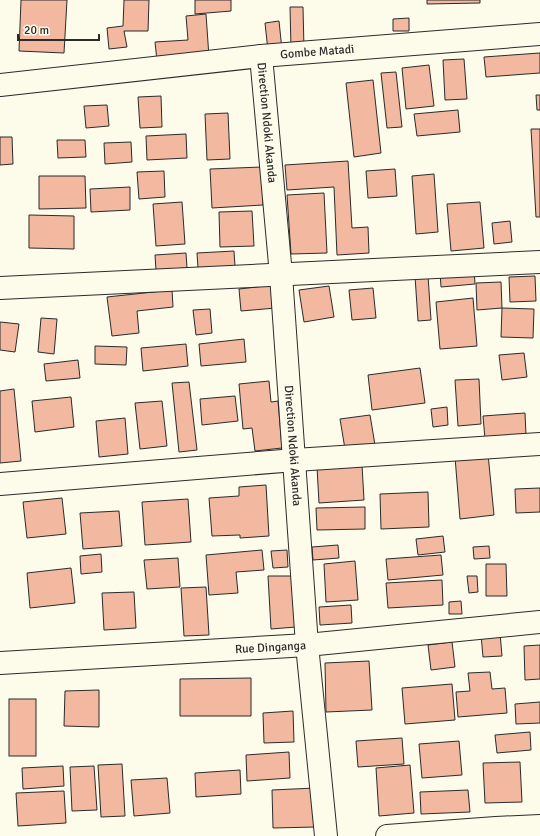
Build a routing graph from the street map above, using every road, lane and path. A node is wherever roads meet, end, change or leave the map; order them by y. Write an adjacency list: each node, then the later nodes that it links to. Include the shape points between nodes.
1 (540, 34): 2 (street, Gombe Matadi)
2 (261, 56): 3 (street, Gombe Matadi); 5 (street, Direction Ndoki Akanda)
3 (0, 85)
4 (540, 262): 5 (street)
5 (281, 276): 6 (street); 8 (street, Direction Ndoki Akanda)
6 (0, 288)
7 (540, 444): 8 (street)
8 (295, 460): 9 (street); 11 (street, Direction Ndoki Akanda)
9 (0, 484)
10 (540, 622): 11 (street, Rue Dinganga)
11 (307, 644): 12 (street, Rue Dinganga); 14 (street, Direction Ndoki Akanda)
12 (0, 663)
13 (540, 826): 15 (street)
14 (326, 836)
15 (387, 836)

